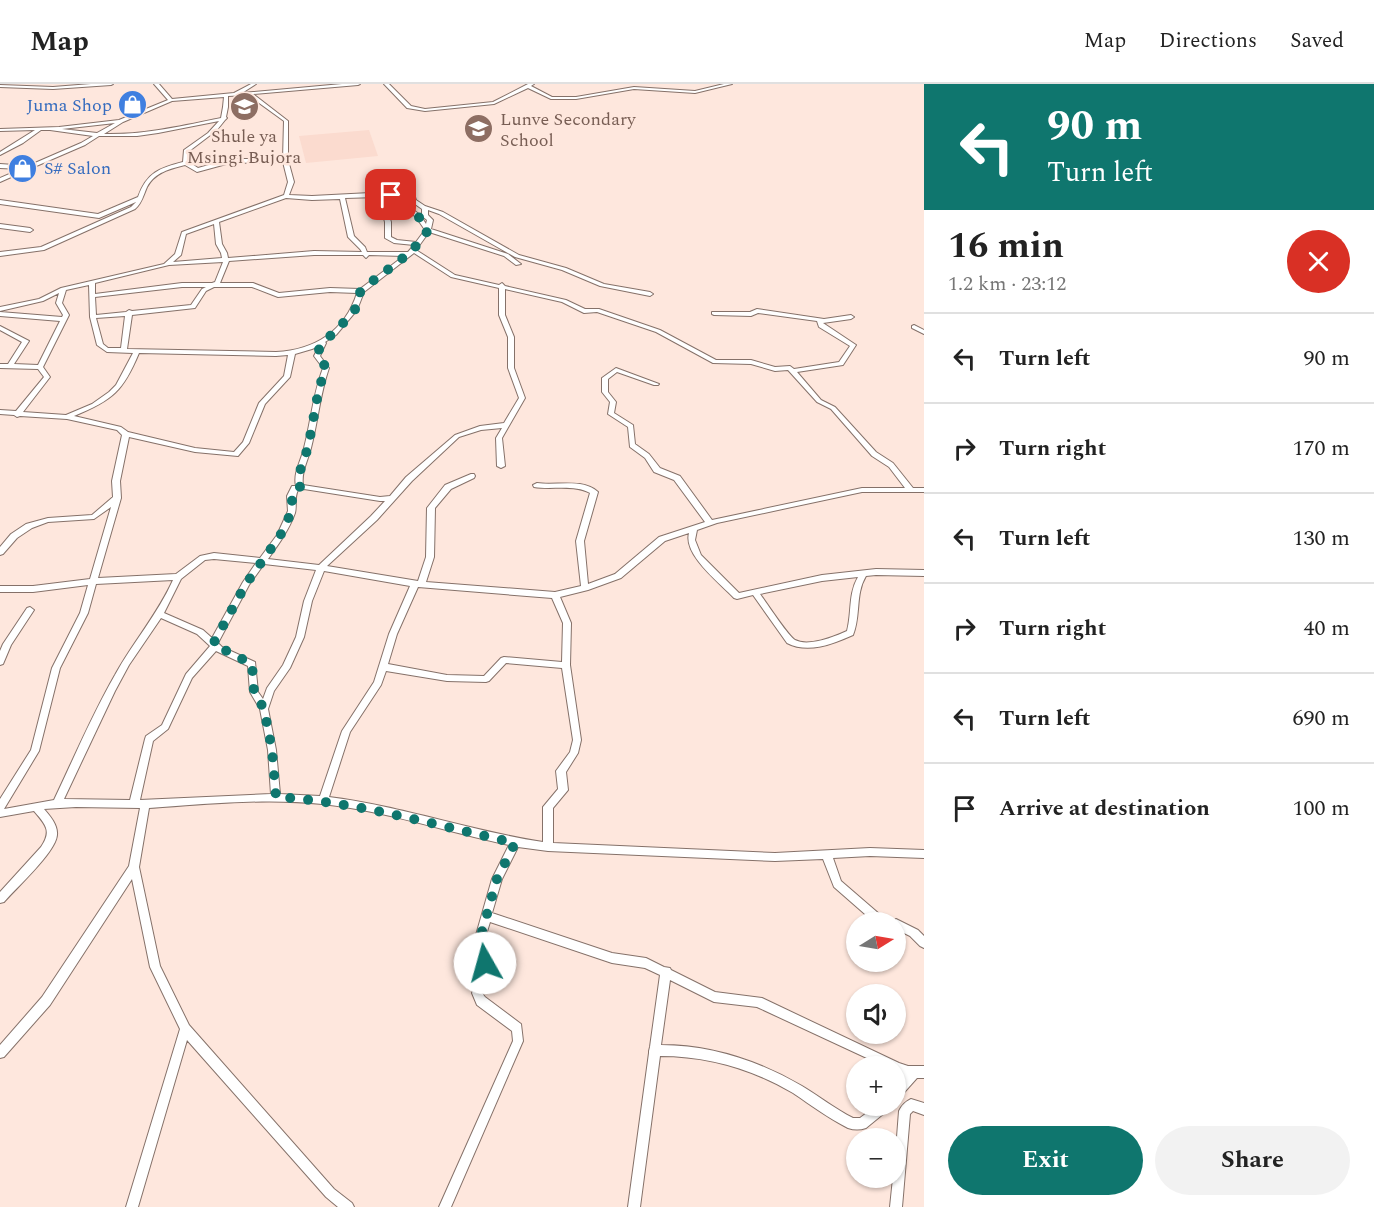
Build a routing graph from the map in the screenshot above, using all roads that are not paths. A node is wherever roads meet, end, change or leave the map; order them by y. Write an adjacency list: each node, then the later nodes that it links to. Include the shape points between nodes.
1 (111, 84): 9 (street)
2 (156, 84): 14 (street)
3 (254, 84): 11 (street)
4 (357, 84): 12 (street)
5 (386, 84): 7 (street, via 409,107 425,110 494,103)
6 (730, 84): 7 (street, via 695,92 634,88 576,98 551,98)
7 (530, 85)
8 (0, 86): 9 (street)
9 (26, 87): 10 (street)
10 (0, 93)
11 (234, 94): 12 (street); 13 (street)
12 (250, 94): 22 (street, via 285,118)
13 (226, 95): 14 (street); 15 (street)
14 (171, 100): 16 (street)
15 (225, 118): 20 (street, via 151,135); 23 (street, via 186,151)
16 (121, 121): 17 (street); 20 (street)
17 (48, 128): 18 (street); 20 (street)
18 (39, 129): 19 (street); 21 (street)
19 (0, 130)
20 (99, 136): 25 (street)
21 (0, 154)
22 (285, 160): 23 (street, via 233,161 197,170); 28 (street, via 291,183)
23 (186, 163): 30 (street, via 159,172 147,181)
24 (0, 166): 25 (street)
25 (32, 168): 26 (street)
26 (0, 180)
27 (382, 195): 29 (street); 32 (street, via 409,193); 38 (street, via 393,196 415,213); 39 (street, via 388,238)
28 (286, 196): 29 (street); 35 (street)
29 (342, 197): 42 (street, via 351,237)
30 (141, 198): 33 (street); 34 (street, via 138,206)
31 (0, 202): 33 (street)
32 (424, 207): 38 (street, via 431,223); 51 (street, via 517,256 602,285)
33 (99, 216): 34 (street)
34 (105, 221): 41 (street, via 42,249)
35 (216, 222): 43 (street); 45 (street, via 184,233 178,255)
36 (0, 226): 37 (street)
37 (30, 230)
38 (428, 230): 39 (street); 44 (street, via 506,255)
39 (418, 244): 40 (street)
40 (412, 252): 42 (street); 47 (street, via 448,274); 50 (street)
41 (0, 254)
42 (366, 256): 43 (street, via 314,253)
43 (226, 260): 45 (street); 48 (street)
44 (518, 264)
45 (166, 265): 46 (street)
46 (92, 283): 49 (street); 52 (street)
47 (502, 285): 71 (street, via 658,331 715,362 751,362); 76 (street, via 502,315 511,337 510,368 522,398)
48 (213, 286): 50 (street, via 253,285 278,295); 52 (street, via 180,285); 54 (street, via 204,290 188,309)
49 (63, 290): 53 (street, via 34,302); 59 (street, via 59,303 66,313)
50 (361, 291): 64 (street, via 355,309)
51 (650, 294)
52 (93, 296): 57 (street)
53 (0, 309)
54 (129, 312): 57 (street); 65 (street)
55 (714, 313): 60 (street, via 757,311)
56 (0, 314): 59 (street)
57 (93, 317): 65 (street, via 102,348)
58 (851, 317): 60 (street)
59 (63, 319): 70 (street)
60 (821, 320): 71 (street, via 821,326 854,347 841,364)
61 (914, 327): 63 (street)
62 (0, 328): 69 (street, via 26,341)
63 (924, 332)
64 (323, 342): 67 (street); 81 (street, via 316,356 326,368 310,443 297,480)
65 (124, 350): 66 (street)
66 (137, 351): 67 (street); 75 (street, via 117,391)
67 (292, 353): 77 (street, via 287,377 262,403 246,443 236,454 195,450)
68 (0, 366): 69 (street)
69 (9, 367): 70 (street)
70 (40, 367): 74 (street, via 47,377)
71 (793, 371): 83 (street, via 874,454 891,465)
72 (656, 384): 86 (street, via 616,370 606,378 605,392 613,402 611,413 631,426 632,445 657,470 677,478)
73 (0, 412): 74 (street)
74 (17, 415): 75 (street)
75 (67, 417): 77 (street, via 119,428)
76 (507, 425): 78 (street, via 499,438); 85 (street, via 460,435)
77 (126, 434): 84 (street, via 116,481)
78 (501, 466)
79 (471, 476): 95 (street, via 448,487 431,508 430,557)
80 (537, 485): 96 (street, via 585,487 594,492 580,541)
81 (300, 487): 85 (street); 89 (street, via 292,493 292,511 280,536)
82 (924, 490): 83 (street)
83 (912, 491): 86 (street, via 862,490)
84 (117, 498): 88 (street, via 94,517 48,520 25,528); 94 (street)
85 (389, 498): 90 (street, via 374,518)
86 (711, 523): 87 (street)
87 (694, 528): 96 (street, via 662,539 618,576); 98 (street, via 690,536 696,553 732,593 742,597)
88 (0, 552)
89 (262, 561): 90 (street); 93 (street, via 203,558); 102 (street)
90 (321, 568): 95 (street); 106 (street, via 300,637 270,690)
91 (864, 573): 92 (street); 98 (street, via 801,581); 98 (street, via 855,588 851,631 809,647 790,641)
92 (924, 573)
93 (178, 578): 94 (street); 101 (street)
94 (93, 580): 97 (street, via 42,588); 111 (street, via 84,613 56,668 35,751)
95 (418, 585): 99 (street); 105 (street, via 393,634)
96 (585, 588): 99 (street)
97 (0, 589)
98 (756, 594)
99 (555, 595): 104 (street, via 567,623)
100 (30, 610): 103 (street)
101 (159, 614): 102 (street, via 200,632); 109 (street, via 118,678)
102 (214, 645): 106 (street, via 252,664 254,692); 110 (street, via 189,676 165,727 149,739)
103 (0, 662)
104 (566, 665): 105 (street, via 504,660 486,679 480,680); 115 (street, via 577,745 561,771 562,790 548,807)
105 (384, 668): 108 (street, via 375,689 346,731)
106 (264, 709): 107 (street)
107 (276, 797): 108 (street); 110 (street)
108 (323, 800): 114 (street)
109 (57, 804): 110 (street); 112 (street)
110 (140, 804): 118 (street)
111 (0, 807)
112 (37, 808): 113 (street); 119 (street, via 49,822 52,837 43,853)
113 (0, 813)
114 (515, 843): 115 (street); 121 (street, via 497,879)
115 (548, 847): 117 (street, via 775,857)
116 (924, 854): 117 (street)
117 (826, 855): 120 (street, via 837,884)
118 (134, 867): 125 (street, via 155,968); 127 (street, via 46,1001)
119 (0, 899)
120 (869, 912)
121 (487, 916): 124 (street, via 604,956 646,963); 135 (street, via 481,940 485,969 478,996 517,1028 518,1041)
122 (906, 929): 123 (street)
123 (924, 943)
124 (666, 971): 126 (street); 128 (street, via 714,996 758,1002)
125 (185, 1029): 133 (street); 134 (street, via 330,1192)
126 (654, 1051): 132 (street, via 685,1049 741,1063 794,1087 852,1124 862,1124); 136 (street)
127 (0, 1053)
128 (874, 1056)
129 (919, 1073): 130 (street)
130 (906, 1084)
131 (924, 1108): 137 (street, via 912,1105 905,1111)
132 (872, 1116)
133 (132, 1207)
134 (348, 1207)
135 (445, 1207)
136 (634, 1207)
137 (896, 1207)

